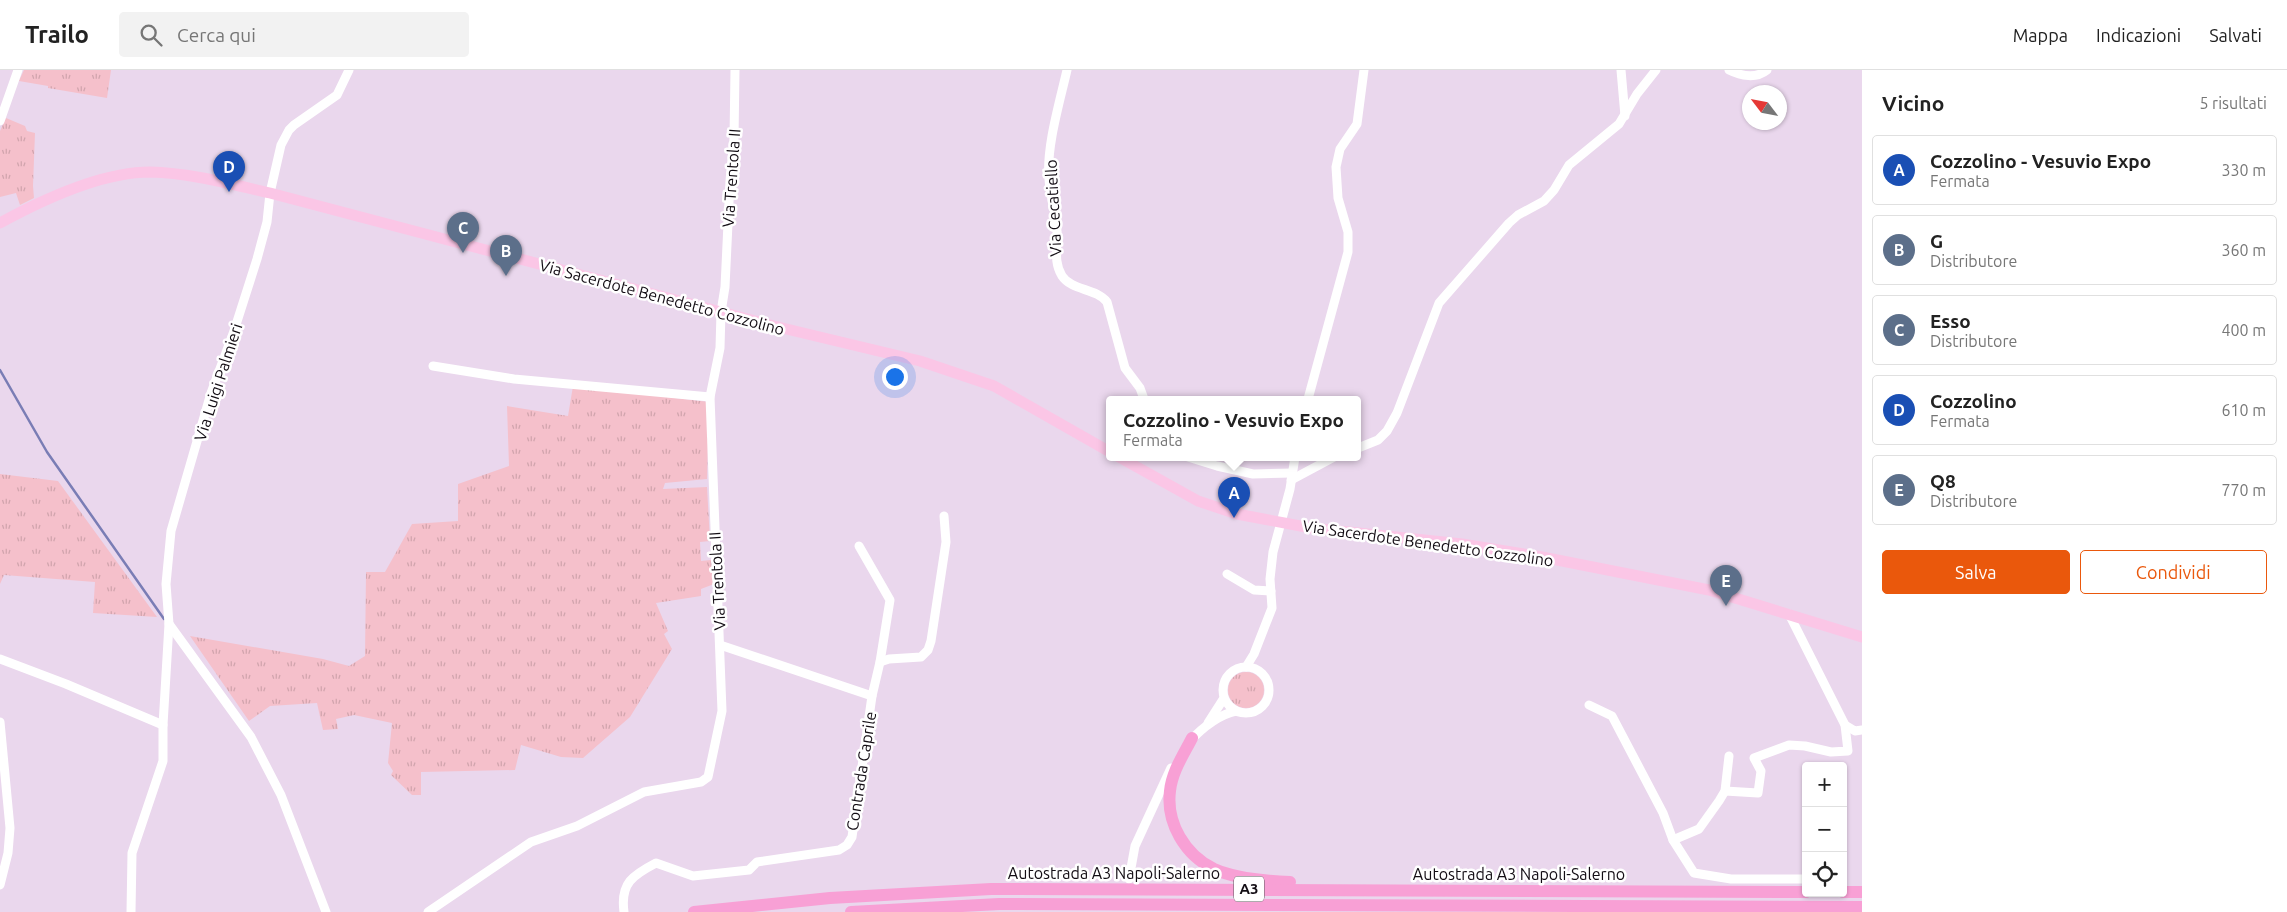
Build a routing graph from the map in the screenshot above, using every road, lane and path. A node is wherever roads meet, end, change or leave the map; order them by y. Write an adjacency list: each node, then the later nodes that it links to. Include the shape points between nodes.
1 (18, 70): 11 (street)
2 (349, 70): 12 (street, Via Luigi Palmieri, via 338,95 294,125 284,137)
3 (735, 70): 14 (street, Via Trentola II, via 734,139)
4 (1067, 70): 16 (street, Via Cecatiello, via 1052,139 1048,178 1058,231 1056,265 1072,284 1103,297 1107,302 1124,368)
5 (1364, 70): 17 (street, via 1357,124 1340,149 1336,166 1338,198 1348,232 1348,252)
6 (1621, 70): 10 (street)
7 (1656, 70): 10 (street)
8 (1729, 70): 9 (street, via 1748,76 1757,76)
9 (1767, 70)
10 (1625, 116): 19 (street, via 1606,137 1569,165 1544,201 1508,223 1438,303 1397,413 1378,440)
11 (0, 122)
12 (270, 193): 13 (main road, Via Sacerdote Benedetto Cozzolino, via 191,176 148,172 110,178 60,194); 14 (main road, Via Sacerdote Benedetto Cozzolino); 32 (street, Via Luigi Palmieri, via 253,272 211,394 171,531 166,584)
13 (0, 223)
14 (721, 312): 18 (street, Via Trentola II, via 720,348); 20 (main road, Via Sacerdote Benedetto Cozzolino, via 920,361 994,386)
15 (433, 366): 18 (street, via 514,379)
16 (1143, 396)
17 (1309, 396)
18 (710, 397): 34 (street, Via Trentola II)
19 (1361, 447)
20 (1106, 450)
21 (1126, 461): 27 (main road, Via Sacerdote Benedetto Cozzolino, via 1198,501 1237,514)
22 (1201, 461): 25 (street, via 1252,474)
23 (1295, 461): 25 (street)
24 (1325, 461): 25 (street)
25 (1292, 476): 27 (street)
26 (944, 516): 37 (street, via 946,542 928,650 921,657)
27 (1282, 522): 30 (street, via 1273,552); 31 (main road, Via Sacerdote Benedetto Cozzolino, via 1542,557 1709,590)
28 (859, 546): 37 (street, via 890,600)
29 (1227, 574): 30 (street, via 1254,590)
30 (1271, 591): 35 (street, via 1272,608)
31 (1789, 614): 33 (main road, Via Sacerdote Benedetto Cozzolino); 46 (street)
32 (169, 624): 45 (street, Via Luigi Palmieri); 62 (street, via 252,738 281,795)
33 (1862, 637)
34 (720, 645): 40 (street, Contrada Caprile); 63 (street, Via Trentola II, via 722,711 708,777 701,782 644,792 577,826 531,842)
35 (1254, 654): 38 (street); 39 (street)
36 (0, 659): 45 (street)
37 (880, 662): 40 (street)
38 (1246, 667): 39 (street); 41 (street, via 1237,668 1225,680)
39 (1258, 670): 43 (street, via 1268,684 1266,701 1253,712)
40 (872, 696): 64 (street, Contrada Caprile, via 852,837 847,845 839,850 757,862 749,870 693,876 656,863 632,876 622,899)
41 (1224, 698): 43 (street); 47 (street)
42 (1589, 705): 52 (street, via 1612,716 1663,813)
43 (1236, 711): 47 (street)
44 (0, 722): 55 (street, via 10,828)
45 (163, 725): 61 (street, Via Luigi Palmieri, via 163,761 132,853)
46 (1845, 725): 48 (street); 51 (street, via 1848,751 1831,752 1789,745 1754,758 1761,771 1758,793)
47 (1205, 727): 49 (street)
48 (1862, 730)
49 (1192, 738): 53 (street, via 1179,753 1156,797 1135,846); 56 (highway, via 1175,771 1170,790 1170,810 1174,828 1183,844 1197,858 1215,869 1239,876)
50 (1729, 756): 51 (street)
51 (1725, 791): 52 (street, via 1699,829)
52 (1673, 840): 54 (street, via 1694,873 1731,879)
53 (1129, 879)
54 (1802, 879)
55 (0, 885)
56 (1387, 890): 57 (highway, Autostrada A3 Napoli-Salerno / A3); 65 (highway, Autostrada A3 Napoli-Salerno / A3, via 991,889 847,896)
57 (1802, 892)
58 (1847, 892): 59 (highway)
59 (1862, 892)
60 (1862, 907): 66 (highway, Autostrada A3 Napoli-Salerno / A3, via 999,904)
61 (130, 912)
62 (326, 912)
63 (428, 912)
64 (624, 912)
65 (694, 912)
66 (851, 912)

